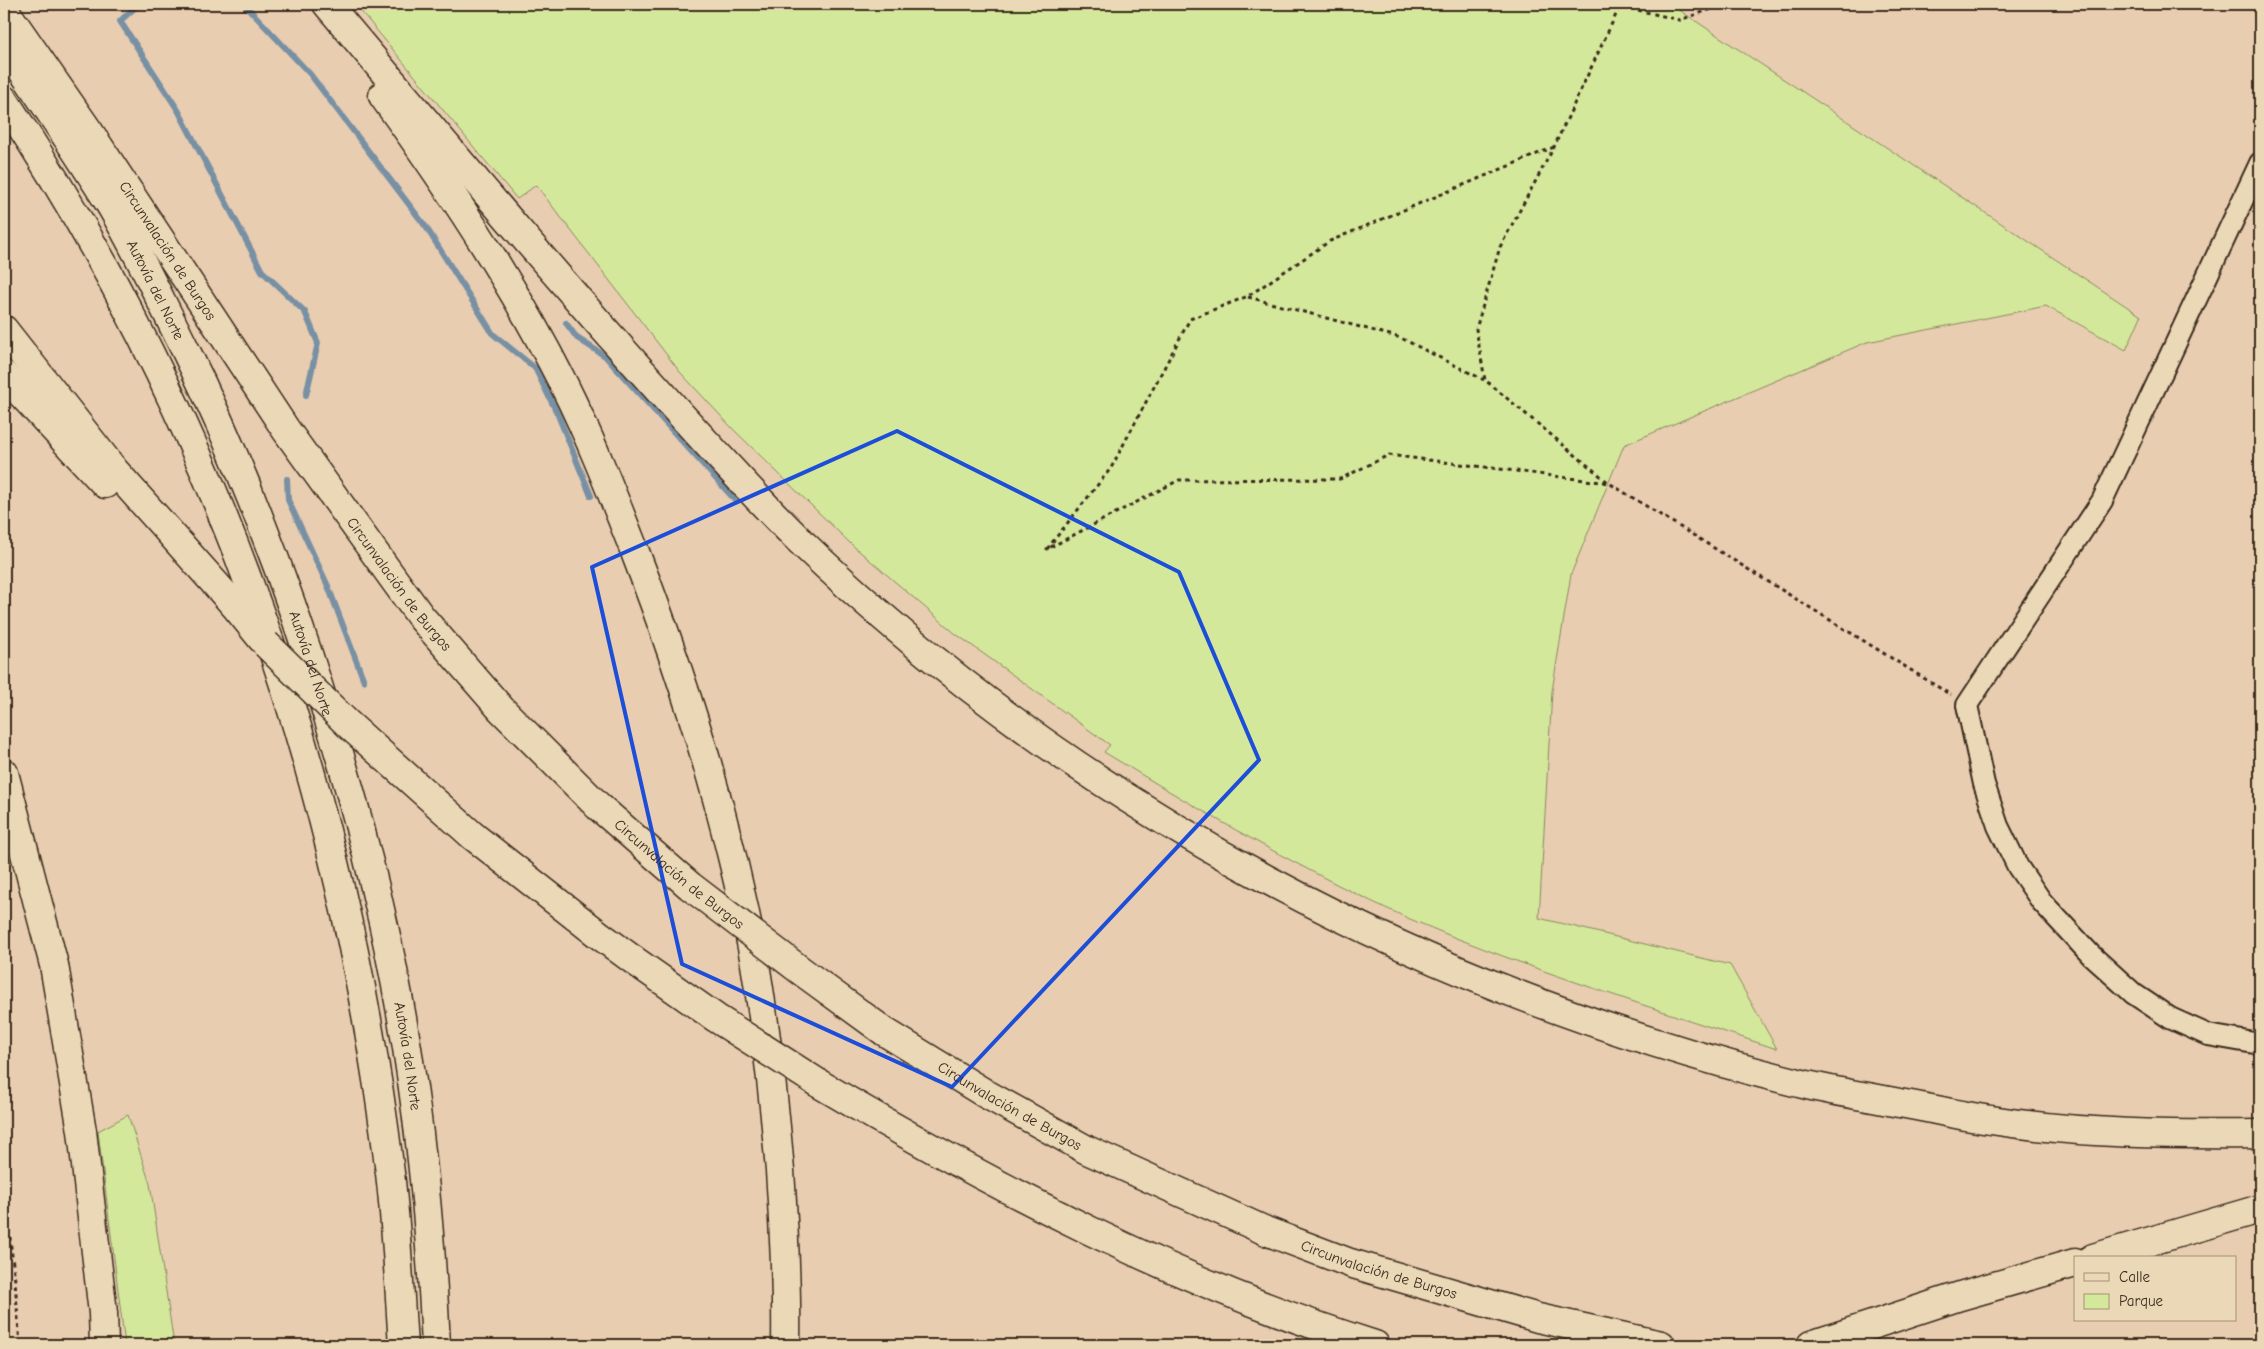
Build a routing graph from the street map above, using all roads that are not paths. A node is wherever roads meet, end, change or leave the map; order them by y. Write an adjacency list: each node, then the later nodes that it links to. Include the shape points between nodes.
1 (312, 4): 19 (highway, via 435,166 500,269 565,386 612,494 665,630 700,737 754,957 776,1122 784,1226)
2 (327, 4): 12 (highway, via 609,335 726,465 798,538 861,597 940,663 1088,772 1160,818 1301,898 1374,934 1542,1004 1681,1050 1810,1086 1993,1121 2100,1131)
3 (4, 10): 21 (highway, Circunvalación de Burgos, bridge, via 95,141 286,430 421,617 501,709 598,806 690,886 885,1032 986,1094 1087,1150 1266,1231 1350,1263 1538,1318)
4 (4, 43): 18 (highway, Autovía del Norte, via 112,208 160,298 248,486 306,644 347,776 374,880 396,985 426,1191)
5 (4, 100): 17 (highway, Autovía del Norte, via 54,178 149,350 223,515 290,700 340,879 379,1087 391,1177)
6 (2260, 163): 11 (street, via 2102,501 1966,705 1984,784 1998,826 2018,867 2042,902 2091,955 2134,994 2170,1018 2208,1035)
7 (4, 330): 9 (highway, via 114,470)
8 (4, 375): 9 (highway, via 222,606)
9 (266, 644): 20 (highway, bridge, via 349,725 472,836 598,934 716,1018 923,1145 993,1183 1227,1291)
10 (4, 773): 16 (highway, via 54,965 82,1131)
11 (2260, 1044)
12 (2260, 1134)
13 (2260, 1209): 14 (highway)
14 (2100, 1256)
15 (2074, 1263): 22 (highway, via 1960,1296)
16 (104, 1345)
17 (403, 1345)
18 (436, 1345)
19 (786, 1345)
20 (1375, 1345)
21 (1661, 1345)
22 (1811, 1345)

